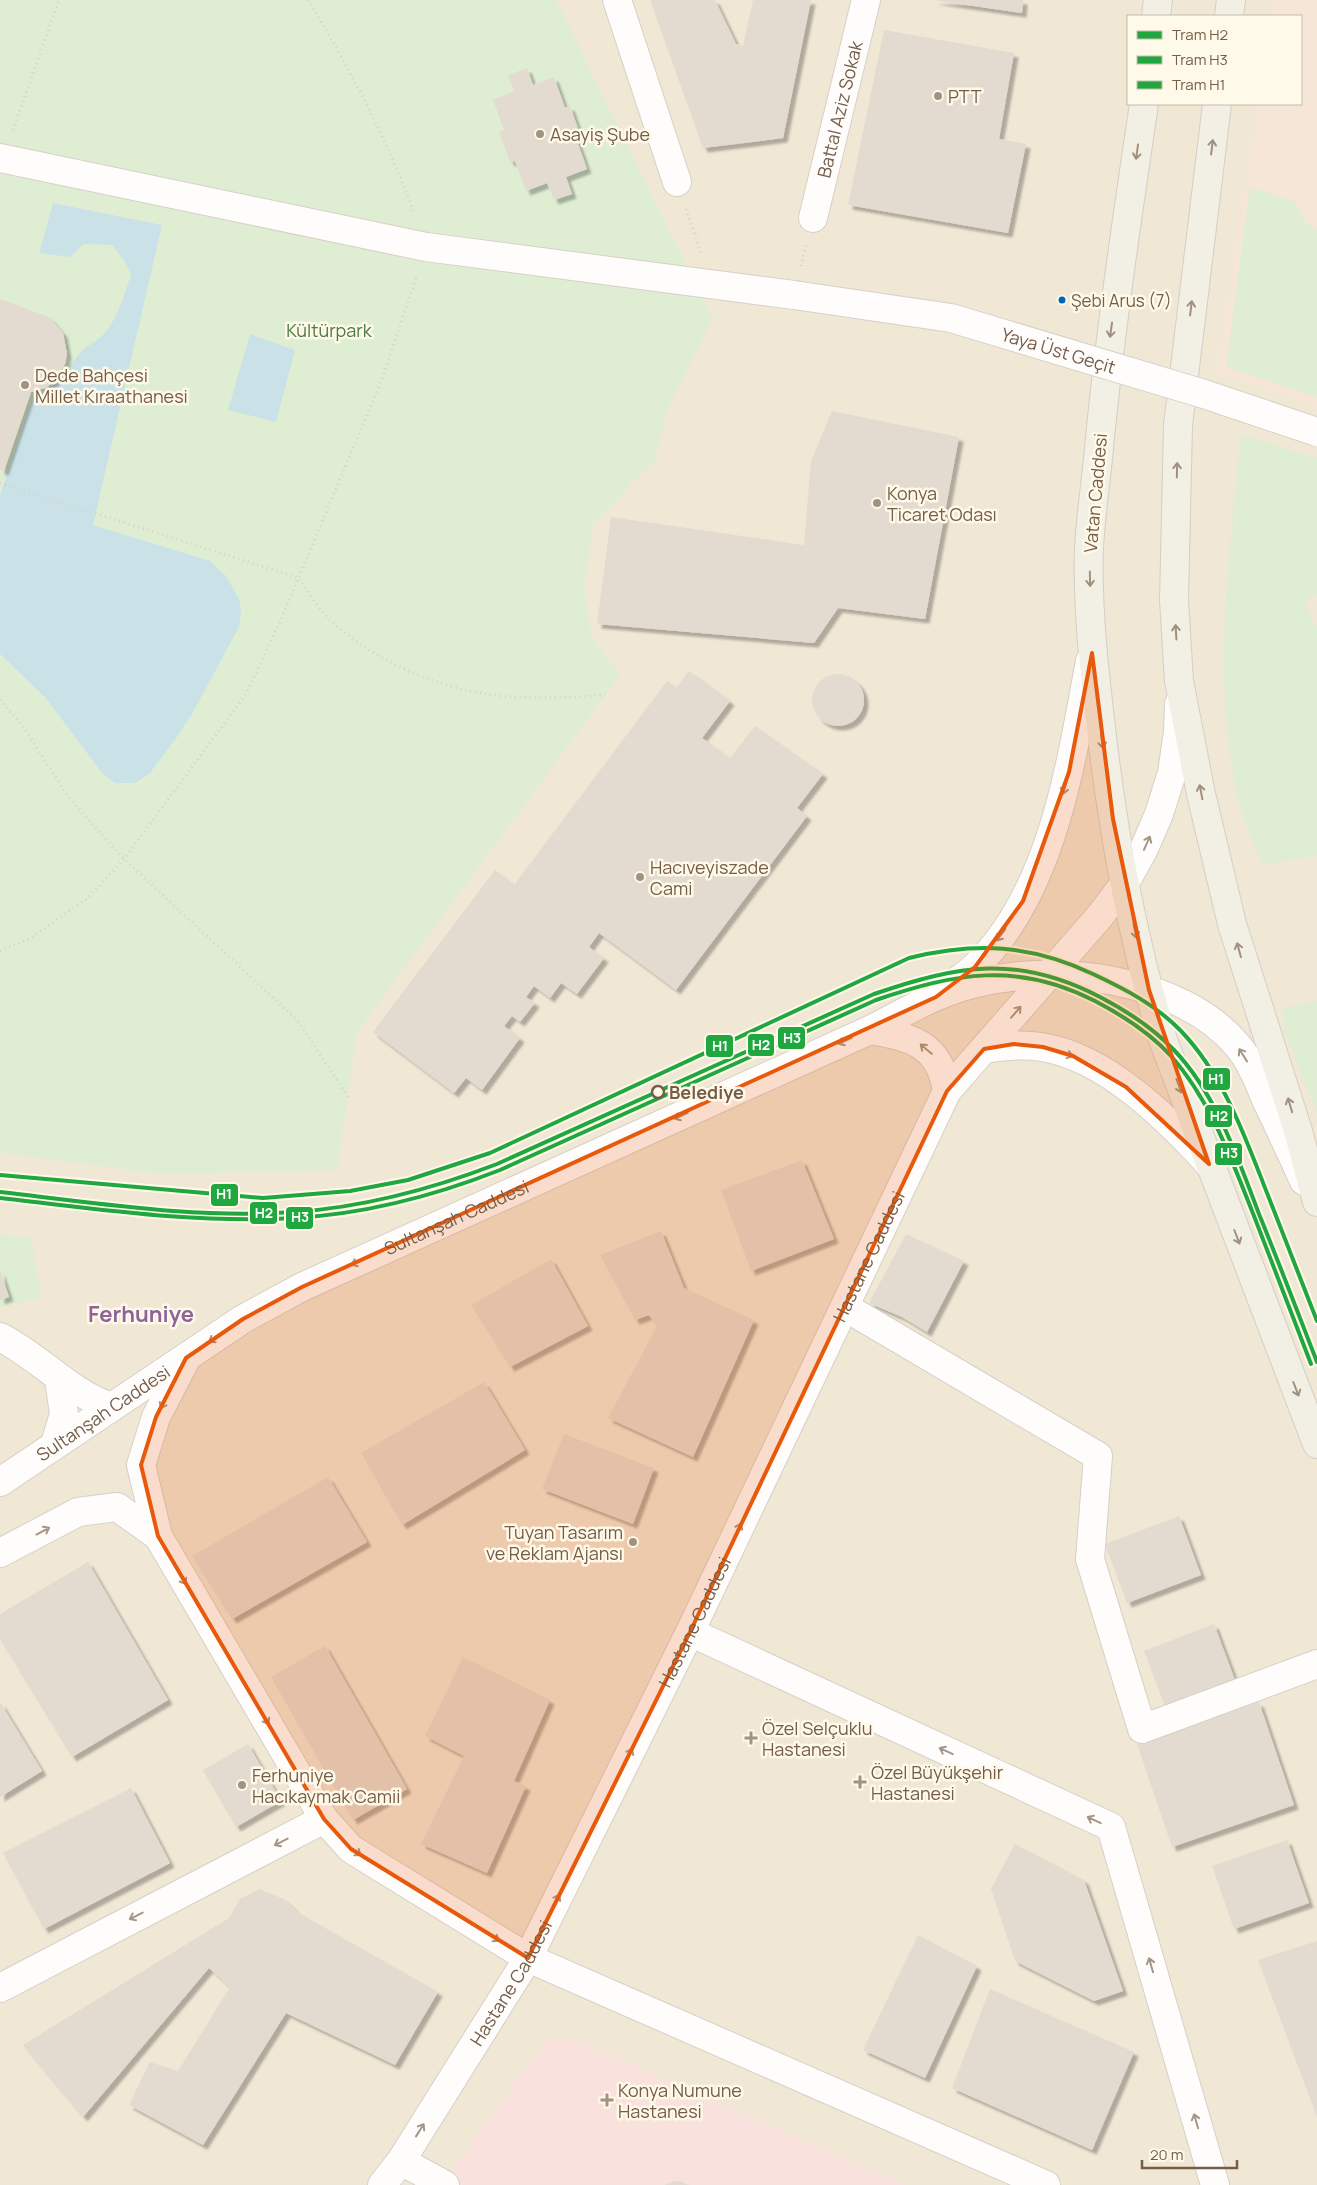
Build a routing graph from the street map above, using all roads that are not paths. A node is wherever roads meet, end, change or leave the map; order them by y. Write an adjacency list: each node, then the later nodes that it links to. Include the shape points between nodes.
1 (617, 0): 10 (street)
2 (866, 0): 11 (street, Battal Aziz Sokak)
3 (1158, 0): 5 (main road)
4 (1231, 0): 6 (main road)
5 (1156, 15)
6 (1229, 15)
7 (1144, 105): 13 (main road, Vatan Caddesi, one-way to 13, via 1108,353 1090,538)
8 (1218, 105): 14 (main road, one-way to 8, via 1174,600 1178,425)
9 (1, 158): 12 (street, Yaya Üst Geçit, bridge, via 426,247 951,318 1204,394)
10 (677, 182)
11 (813, 218)
12 (1317, 432)
13 (1092, 653): 15 (main road, Vatan Caddesi, one-way to 15, via 1113,819); 18 (street, one-way to 18, via 1069,772 1046,846 1023,901 1004,933 975,967)
14 (1180, 681): 15 (street, Hastane Caddesi, one-way to 14, via 1159,814 1172,773); 23 (main road, one-way to 14, via 1298,1131 1232,924 1203,802)
15 (1125, 884): 16 (street, Hastane Caddesi); 17 (main road, Vatan Caddesi, one-way to 17)
16 (1049, 974): 17 (street); 18 (street, via 975,983); 20 (street, Hastane Caddesi, one-way to 16)
17 (1149, 990): 22 (main road, Vatan Caddesi, one-way to 22, via 1163,1040); 24 (street, one-way to 17, via 1254,1073 1238,1046 1200,1012)
18 (936, 997): 19 (street, Sultanşah Caddesi)
19 (870, 1030): 21 (street, one-way to 19, via 945,1074 926,1048 912,1040); 27 (street, Sultanşah Caddesi, one-way to 27, via 302,1287 244,1319)
20 (984, 1049): 21 (street, Hastane Caddesi); 22 (street, one-way to 22, via 1024,1045 1073,1056 1126,1087 1163,1117)
21 (947, 1091): 25 (street, Hastane Caddesi)
22 (1209, 1164): 31 (main road, Vatan Caddesi, one-way to 31)
23 (1317, 1202)
24 (1317, 1210)
25 (844, 1308): 35 (street, Hastane Caddesi, one-way to 25); 36 (street, via 1098,1456 1090,1559 1142,1729)
26 (0, 1337): 28 (street)
27 (186, 1358): 29 (street, Sultanşah Caddesi); 33 (street, one-way to 33, via 156,1417 141,1465)
28 (59, 1379): 29 (street, via 97,1402); 30 (street, via 64,1414)
29 (112, 1407): 30 (street, Sultanşah Caddesi)
30 (55, 1444): 32 (street, Sultanşah Caddesi)
31 (1317, 1444)
32 (0, 1482)
33 (158, 1536): 34 (street, one-way to 33, via 78,1512 117,1507); 37 (street, one-way to 37)
34 (0, 1553)
35 (690, 1632): 38 (street, Hastane Caddesi, one-way to 35); 44 (street, one-way to 35, via 1111,1828)
36 (1317, 1664)
37 (324, 1819): 38 (street, one-way to 38, via 351,1849); 39 (street, one-way to 39)
38 (528, 1958): 40 (street, Hastane Caddesi, one-way to 38); 43 (street)
39 (0, 1988)
40 (401, 2161): 41 (street, Hastane Caddesi); 42 (street)
41 (382, 2185)
42 (445, 2185)
43 (1046, 2185)
44 (1215, 2185)

